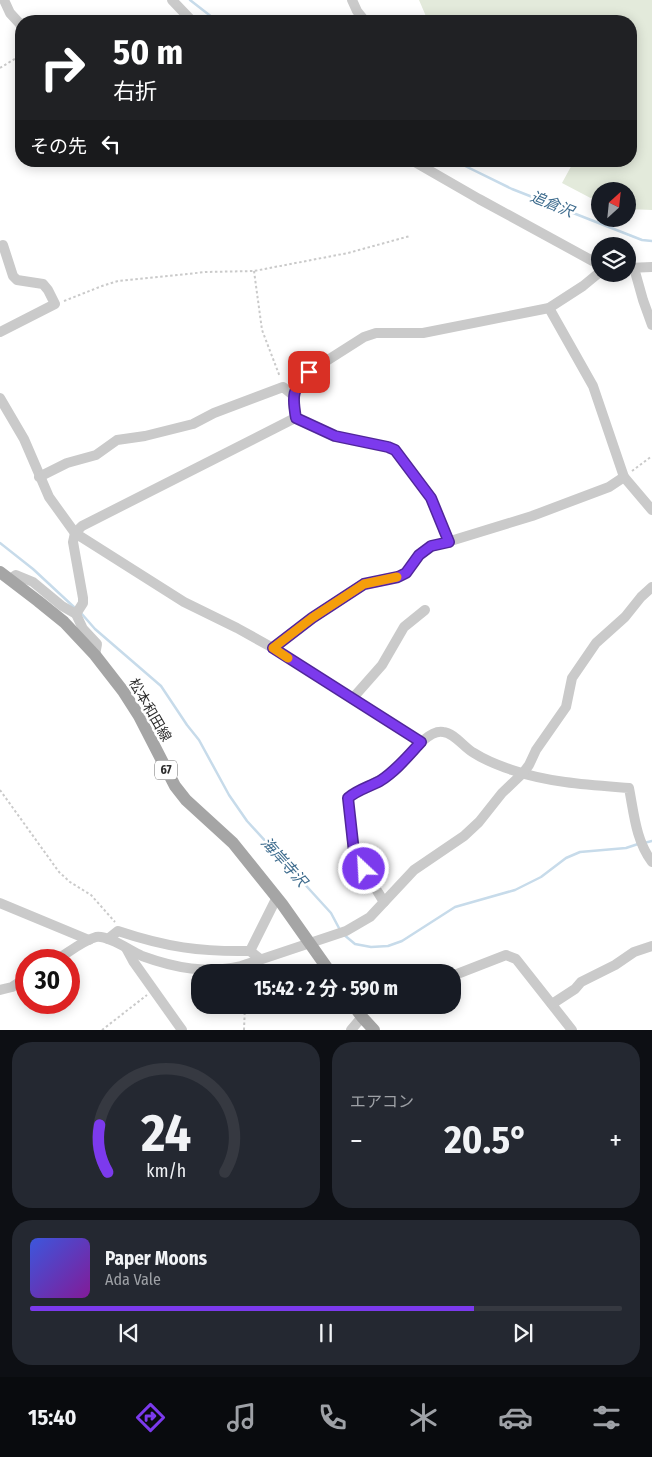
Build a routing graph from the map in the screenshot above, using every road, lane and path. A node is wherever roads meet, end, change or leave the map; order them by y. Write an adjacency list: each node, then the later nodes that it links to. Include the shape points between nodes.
1 (4, 0): 6 (street)
2 (172, 0): 4 (street)
3 (352, 0): 5 (street)
4 (186, 15)
5 (360, 15)
6 (15, 18)
7 (15, 59): 8 (path)
8 (0, 68)
9 (423, 167): 12 (street)
10 (410, 236): 15 (path, via 348,253)
11 (3, 245): 18 (street, via 13,276 17,280 43,284)
12 (591, 260)
13 (652, 267): 14 (street)
14 (636, 268)
15 (254, 271): 18 (path, via 118,281); 22 (path, via 262,330)
16 (591, 279): 19 (street)
17 (636, 282): 20 (street)
18 (55, 304): 21 (street)
19 (549, 308): 23 (street, via 423,333 376,333 364,337 309,372); 28 (street, via 593,386)
20 (652, 325)
21 (0, 332)
22 (283, 386): 23 (street); 27 (street, via 194,424 117,440 96,455 67,463)
23 (293, 395): 25 (street)
24 (0, 398): 27 (street, via 24,439)
25 (296, 418): 30 (street, via 82,526); 31 (street, via 335,436 395,450 431,498)
26 (652, 456): 28 (path)
27 (40, 477): 30 (street, via 49,497)
28 (624, 477): 29 (street); 31 (street, via 609,487 532,516)
29 (652, 510)
30 (75, 533): 35 (street, via 74,554 83,598); 36 (street, via 184,602)
31 (449, 542): 36 (street, via 431,546 419,555 406,573 398,577 364,584)
32 (5, 576): 35 (street, via 26,578); 37 (main road, 松本和田線 / 67, via 64,622)
33 (652, 588): 40 (street, via 596,643 572,678 566,707)
34 (425, 610): 38 (street, via 404,627 382,665)
35 (76, 614): 37 (street, via 83,629 97,644)
36 (273, 648): 38 (street)
37 (95, 655): 43 (main road, 松本和田線 / 67, via 124,691 175,786 233,843)
38 (352, 699): 39 (street)
39 (421, 742): 40 (street, via 433,733 443,732 473,753); 44 (street, via 396,770 348,798 354,852)
40 (524, 773): 42 (street, via 570,784 629,788 639,840); 44 (street, via 464,836 414,870)
41 (0, 790): 46 (path, via 59,872 91,895 112,917)
42 (652, 862)
43 (277, 897): 49 (main road, 松本和田線 / 67); 53 (street)
44 (384, 902): 49 (street, via 370,917 346,931)
45 (0, 903): 48 (street)
46 (118, 932): 47 (street); 53 (street, via 182,948 212,952)
47 (108, 939): 48 (street, via 98,937); 51 (street)
48 (89, 940): 52 (street)
49 (308, 943): 54 (street); 55 (main road, 松本和田線 / 67)
50 (652, 946): 60 (street, via 634,952 581,982)
51 (126, 948): 54 (street, via 166,964 202,971 225,970); 59 (street)
52 (74, 949)
53 (250, 951): 54 (street)
54 (260, 959)
55 (324, 964)
56 (461, 972): 60 (street, via 506,955 516,959)
57 (15, 985): 58 (street)
58 (0, 990)
59 (153, 990): 64 (path); 65 (street)
60 (552, 1004): 69 (street)
61 (245, 1014): 66 (path)
62 (360, 1014): 63 (main road)
63 (362, 1017): 67 (street); 68 (main road)
64 (102, 1030)
65 (182, 1030)
66 (244, 1030)
67 (351, 1030)
68 (374, 1030)
69 (572, 1030)

